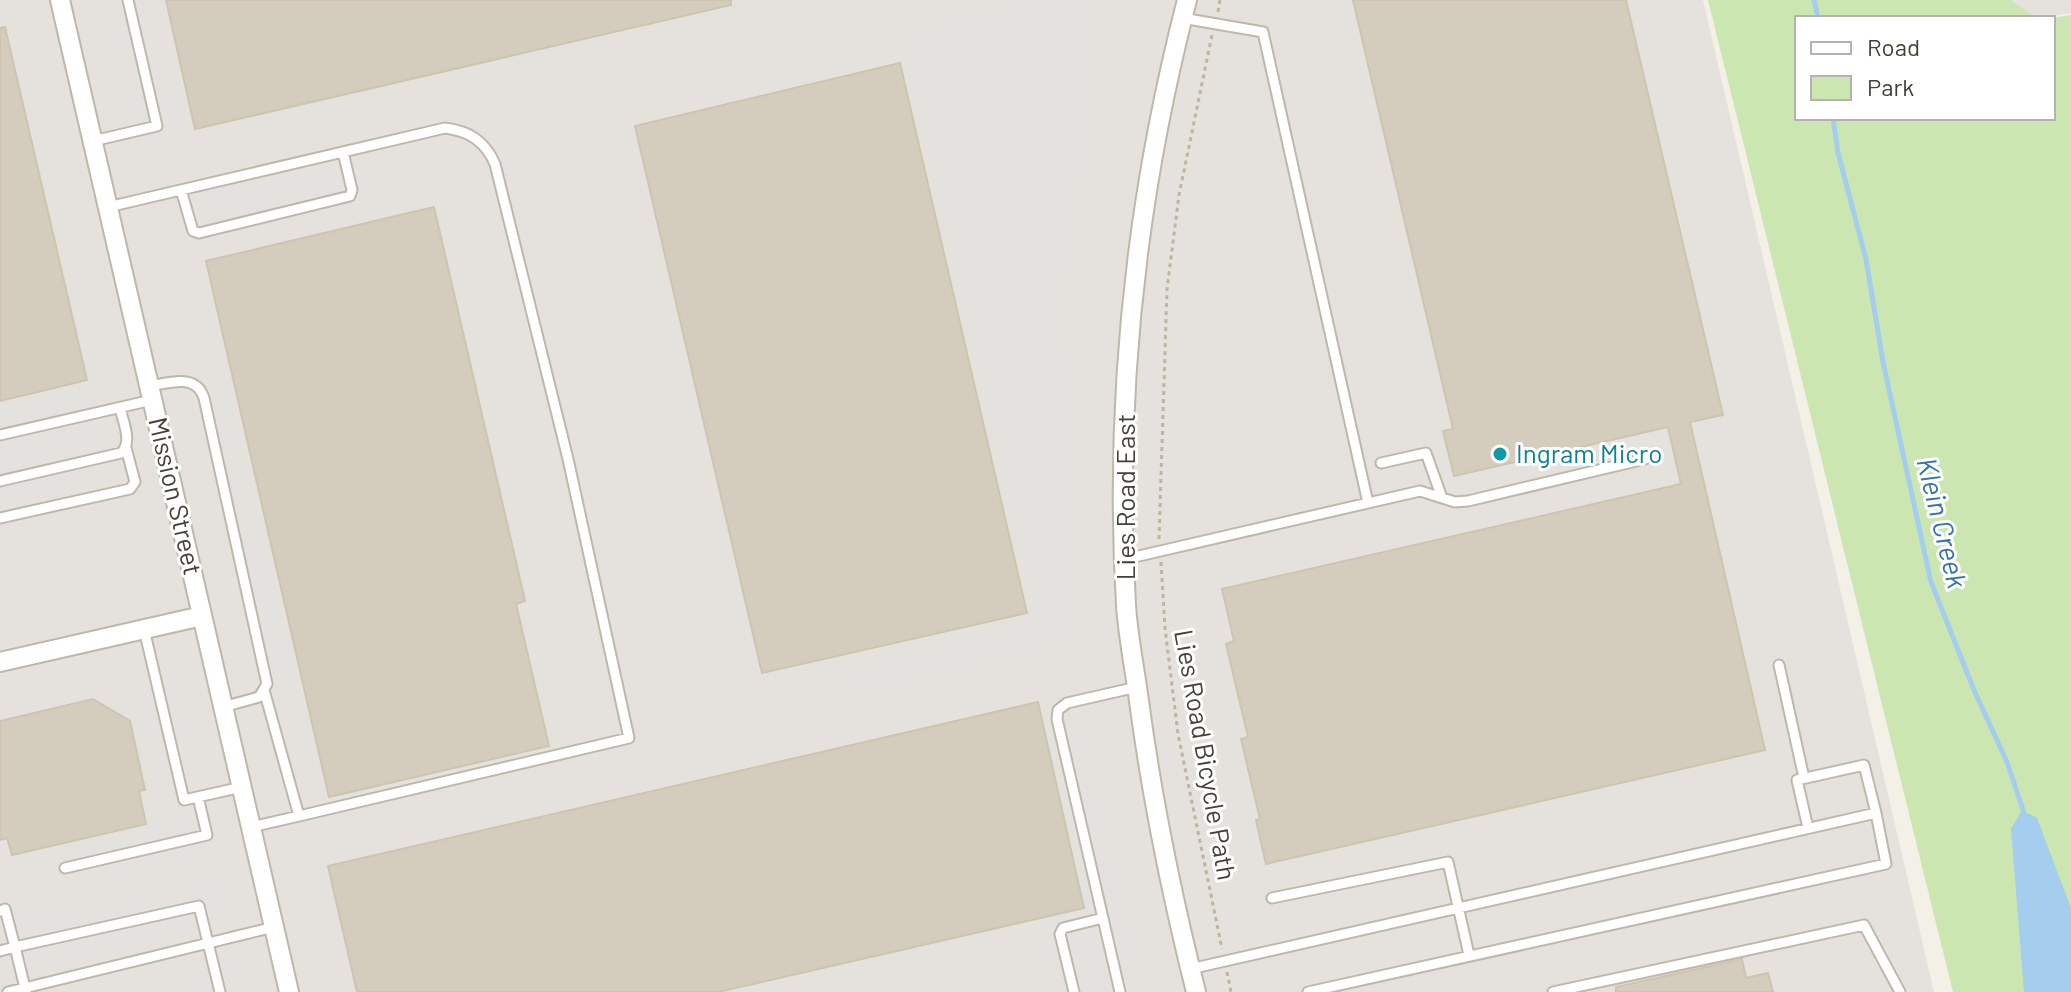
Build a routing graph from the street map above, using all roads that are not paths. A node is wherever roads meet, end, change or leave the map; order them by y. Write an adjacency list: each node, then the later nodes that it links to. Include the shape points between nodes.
1 (60, 0): 4 (street, Mission Street)
2 (128, 0): 4 (lane, via 157,126)
3 (1184, 9): 16 (lane, via 1215,23 1263,32); 18 (street, Lies Road East, via 1154,145 1134,277)
4 (93, 141): 7 (street, Mission Street)
5 (343, 152): 6 (lane); 6 (lane, via 350,196 199,233 189,224); 30 (lane, via 445,128 472,135 490,154 568,459 629,738)
6 (181, 190): 7 (lane)
7 (108, 207): 8 (street, Mission Street)
8 (151, 393): 9 (lane); 19 (street, Mission Street); 24 (lane, via 187,380 202,391 266,673)
9 (120, 408): 10 (lane); 11 (lane)
10 (0, 435)
11 (126, 448): 14 (lane); 17 (lane, via 135,482 130,489)
12 (1645, 459): 15 (lane, via 1468,501)
13 (1381, 463): 15 (lane, via 1426,453)
14 (0, 481)
15 (1442, 498): 16 (lane, via 1420,491)
16 (1368, 503): 18 (lane)
17 (0, 518)
18 (1126, 559): 23 (street, Lies Road East, via 1126,607)
19 (202, 616): 20 (street); 25 (street, Mission Street)
20 (144, 629): 21 (street); 28 (lane, via 184,800)
21 (0, 662)
22 (1779, 665): 26 (lane)
23 (1137, 687): 37 (lane, via 1067,703 1058,710); 43 (street, Lies Road East, via 1157,817)
24 (264, 690): 25 (lane, via 251,701); 30 (lane)
25 (223, 707): 27 (street, Mission Street)
26 (1804, 778): 29 (lane, via 1864,765); 32 (lane, via 1797,780)
27 (242, 787): 28 (lane); 31 (street, Mission Street)
28 (198, 797): 33 (lane, via 207,835)
29 (1876, 813): 32 (lane); 42 (lane, via 1886,864)
30 (299, 816): 31 (lane)
31 (251, 827): 38 (street, Mission Street)
32 (1808, 828): 35 (lane)
33 (65, 868)
34 (1272, 898): 35 (lane, via 1448,862)
35 (1460, 908): 42 (lane); 43 (lane)
36 (0, 911): 40 (lane, via 5,909)
37 (1103, 918): 48 (lane, via 1063,928 1060,934); 49 (lane)
38 (274, 927): 39 (lane); 47 (street, Mission Street)
39 (207, 943): 40 (lane, via 199,906); 44 (lane); 46 (lane)
40 (15, 947): 41 (lane); 44 (lane)
41 (0, 951)
42 (1469, 955): 51 (lane)
43 (1190, 969): 50 (street, Lies Road East)
44 (26, 990): 45 (lane)
45 (8, 992)
46 (220, 992)
47 (289, 992)
48 (1074, 992)
49 (1120, 992)
50 (1196, 992)
51 (1308, 992)
52 (1553, 992): 53 (lane, via 1864,925)
53 (1900, 992)

